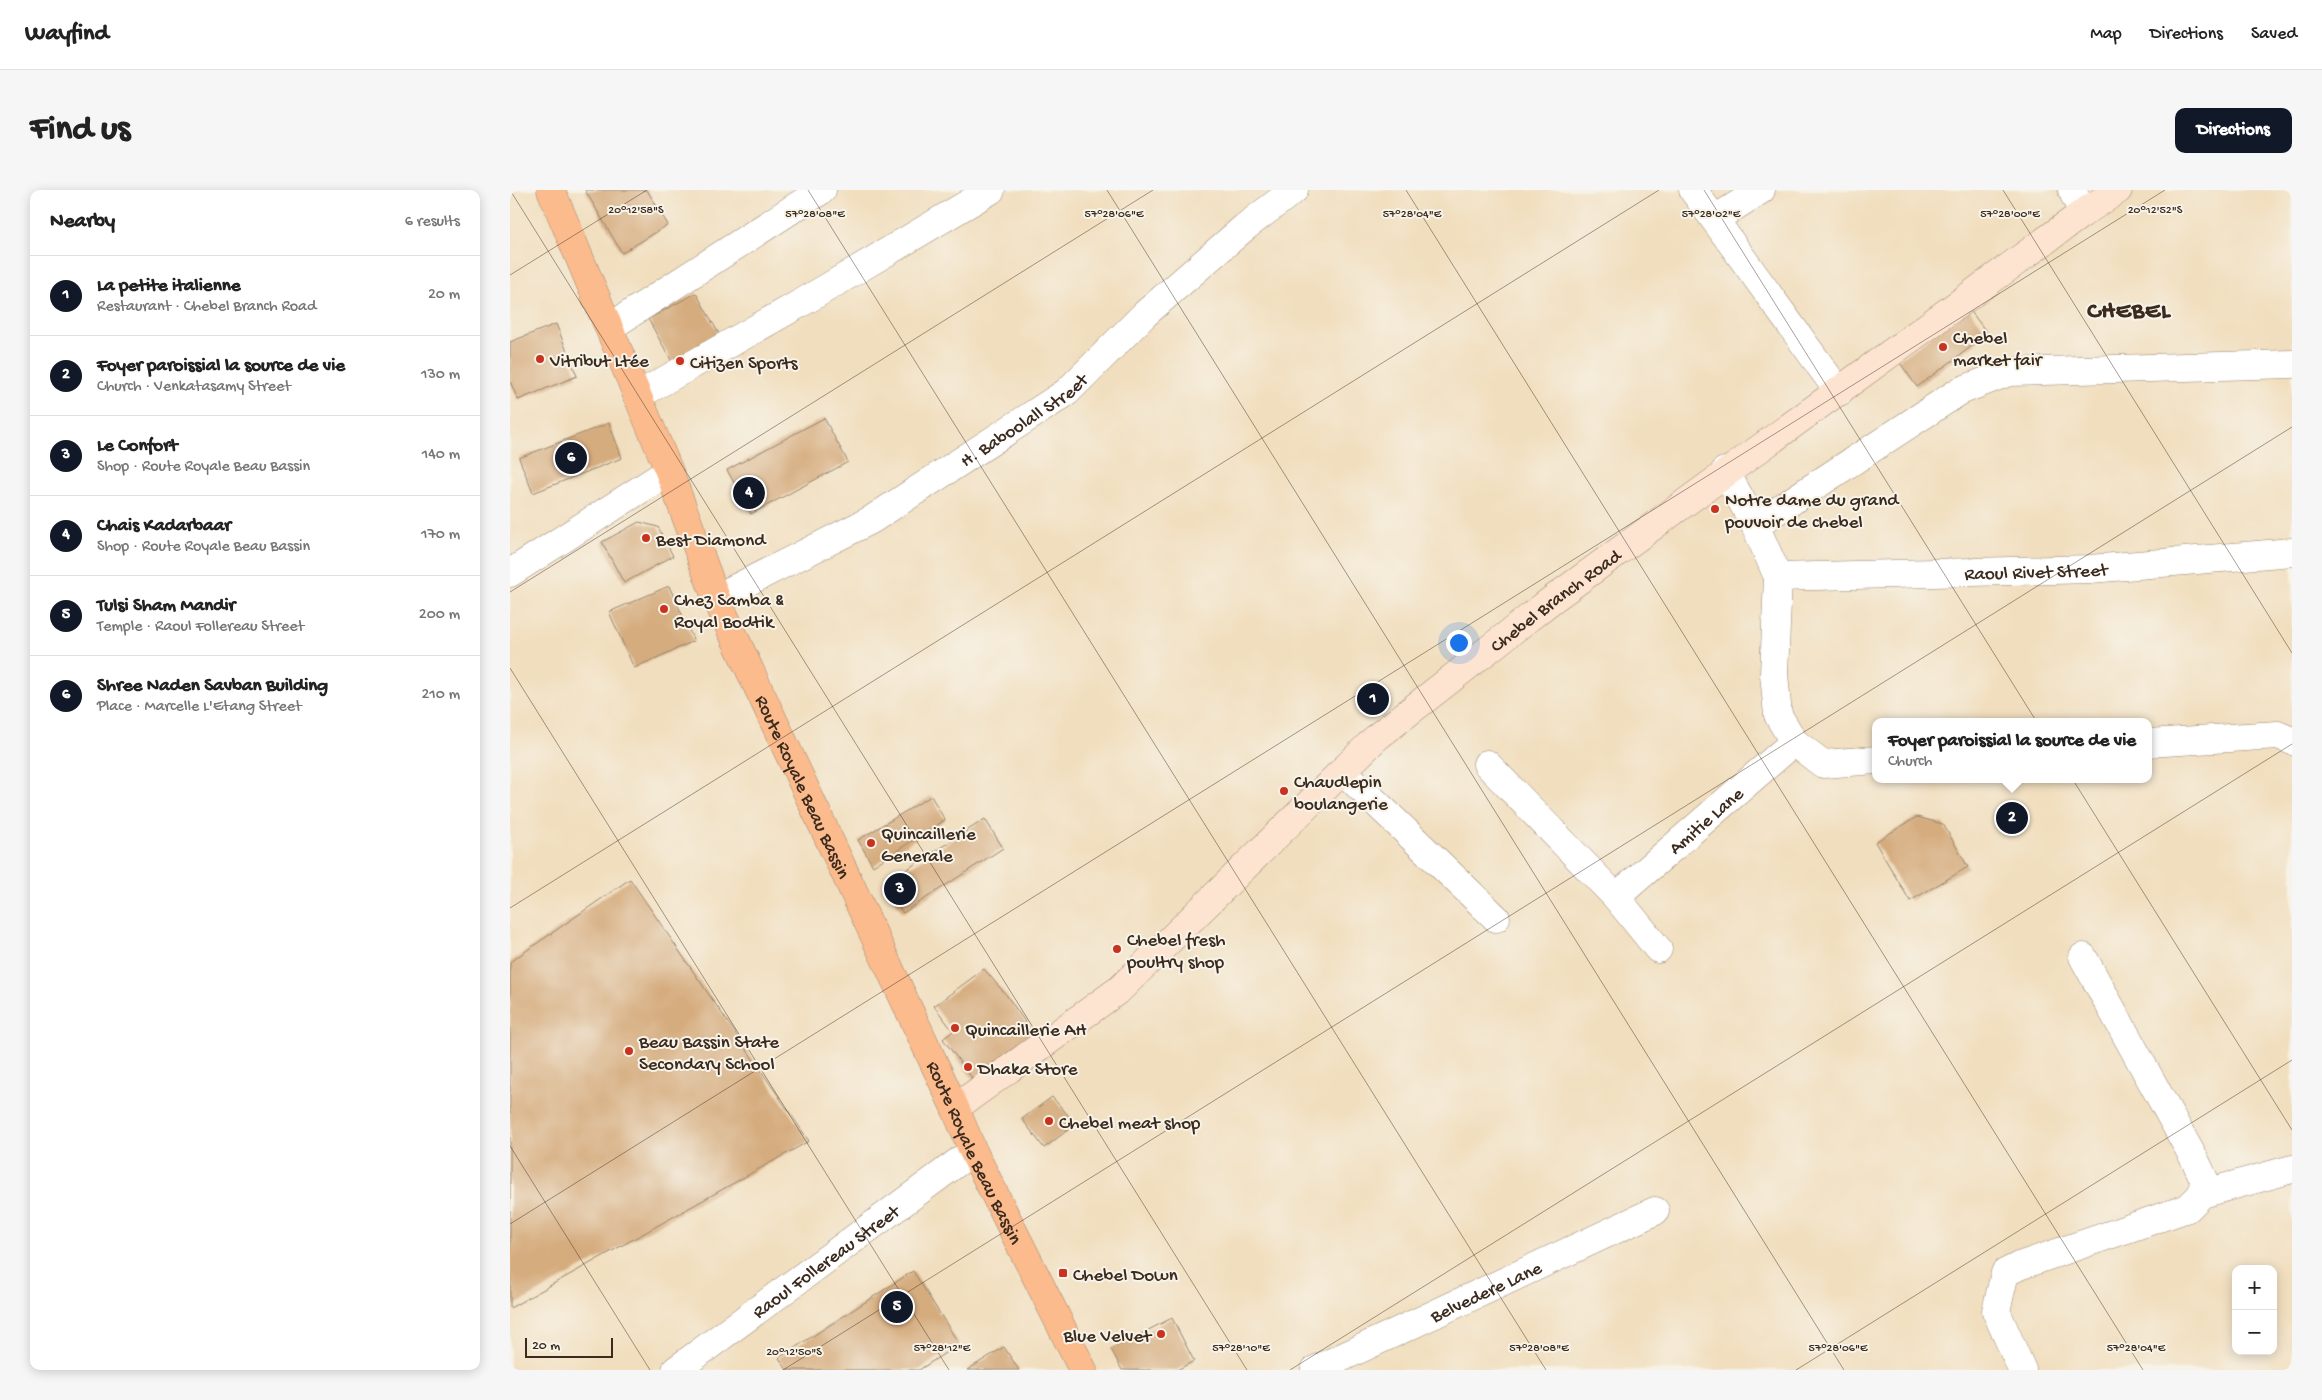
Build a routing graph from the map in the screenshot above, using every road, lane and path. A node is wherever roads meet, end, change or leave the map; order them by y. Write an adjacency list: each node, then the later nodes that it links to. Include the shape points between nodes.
1 (551, 190): 10 (main road, Route Royale Beau Bassin)
2 (822, 190): 10 (street)
3 (991, 190): 13 (street)
4 (1294, 190): 20 (street, H. Baboolall Street, via 1145,314 1067,392 871,520)
5 (1693, 190): 9 (street)
6 (1761, 190): 9 (street)
7 (2118, 190): 8 (main road, Chebel Branch Road)
8 (2077, 202): 12 (main road, Chebel Branch Road)
9 (1715, 219): 12 (street)
10 (610, 327): 13 (main road, Route Royale Beau Bassin)
11 (2292, 364): 16 (street, via 2009,372 1960,390)
12 (1839, 392): 15 (main road, Chebel Branch Road)
13 (637, 396): 14 (main road, Route Royale Beau Bassin)
14 (669, 471): 18 (street); 20 (main road, Route Royale Beau Bassin)
15 (1726, 472): 16 (street); 26 (main road, Chebel Branch Road, via 1549,602 1378,737)
16 (1755, 525): 19 (street)
17 (2292, 552): 19 (street, Raoul Rivet Street, via 2090,569)
18 (510, 573)
19 (1778, 577): 22 (street, via 1774,674 1778,715)
20 (716, 598): 31 (main road, Route Royale Beau Bassin)
21 (2292, 741): 23 (street, via 2278,735)
22 (1794, 742): 24 (street, via 1823,764); 27 (street, Amitie Lane)
23 (2152, 743)
24 (1872, 760)
25 (1487, 764): 27 (street)
26 (1343, 771): 28 (street); 31 (main road, Chebel Branch Road, via 1120,989)
27 (1616, 898): 29 (street)
28 (1496, 918)
29 (1658, 949)
30 (2083, 957): 34 (street, via 2196,1162 2204,1179)
31 (955, 1108): 32 (main road, Route Royale Beau Bassin)
32 (973, 1151): 36 (street, Raoul Follereau Street); 37 (main road, Route Royale Beau Bassin)
33 (2292, 1169): 34 (street)
34 (2202, 1194): 39 (street, via 2188,1208 2005,1273 1996,1311)
35 (1656, 1211): 38 (street, Belvedere Lane)
36 (676, 1370)
37 (1083, 1370)
38 (1315, 1370)
39 (2022, 1370)

